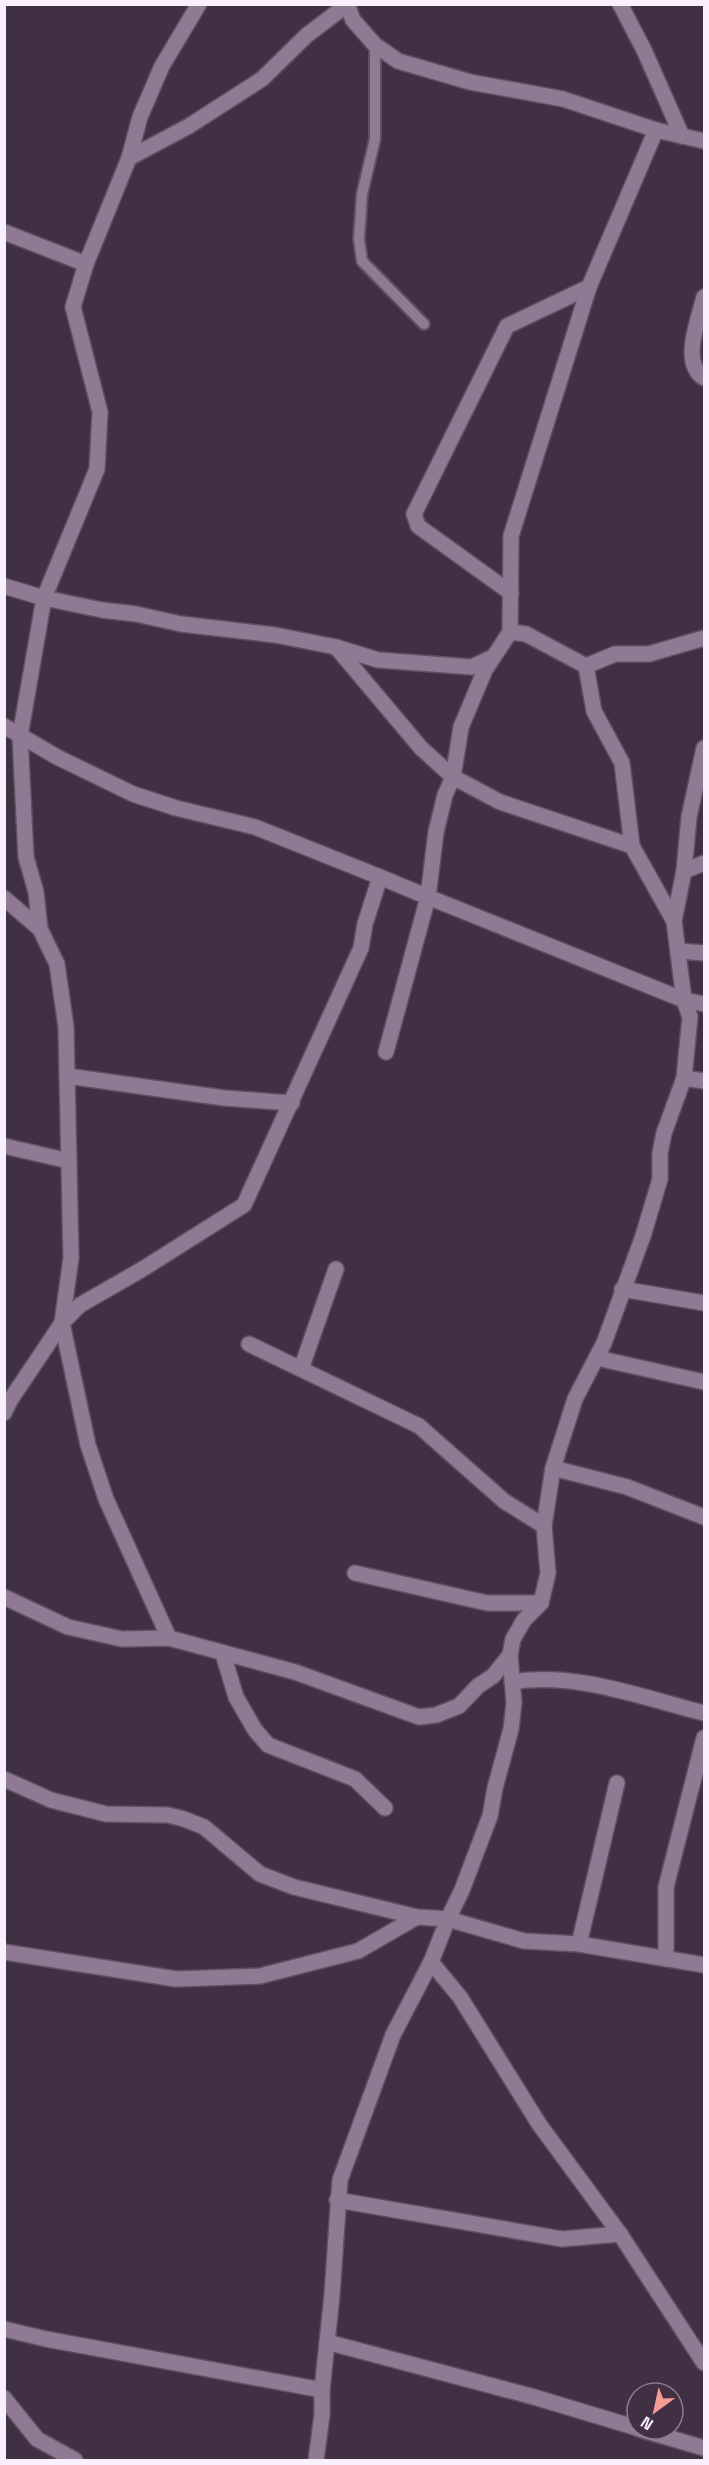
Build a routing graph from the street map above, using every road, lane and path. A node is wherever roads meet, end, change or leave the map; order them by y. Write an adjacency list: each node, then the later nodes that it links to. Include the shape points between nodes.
1 (199, 4): 8 (street, via 162,66 140,117)
2 (620, 4): 6 (street)
3 (348, 5): 4 (street, via 354,20); 8 (street, via 307,35 262,79 189,126)
4 (375, 45): 5 (street, via 398,61 418,68 563,99); 13 (lane, via 375,139 362,194 362,261)
5 (656, 130): 6 (street); 11 (street)
6 (682, 136): 7 (street)
7 (705, 141)
8 (129, 158): 10 (street)
9 (4, 231): 10 (street)
10 (86, 264): 17 (street, via 73,307 100,412 97,469)
11 (589, 287): 16 (street, via 511,536); 16 (street, via 507,326 414,514 418,525)
12 (705, 297): 14 (street, via 690,355 698,374)
13 (423, 324)
14 (705, 378)
15 (4, 586): 17 (street)
16 (511, 593): 18 (street)
17 (44, 598): 20 (street); 24 (street)
18 (510, 632): 21 (street); 22 (street, via 526,634)
19 (705, 638): 22 (street, via 649,654 615,654)
20 (336, 647): 21 (street, via 378,660 437,665 472,667); 26 (street, via 421,748)
21 (493, 657): 26 (street, via 461,727)
22 (586, 666): 27 (street, via 594,711 621,763)
23 (4, 726): 24 (street)
24 (20, 736): 30 (street, via 133,794 255,827); 34 (street, via 26,857 36,892)
25 (705, 748): 29 (street, via 689,818)
26 (453, 777): 27 (street, via 500,802); 31 (street, via 436,832)
27 (632, 846): 33 (street)
28 (705, 863): 29 (street)
29 (684, 871): 33 (street)
30 (380, 878): 31 (street); 43 (street, via 361,948)
31 (428, 897): 37 (street); 39 (street)
32 (4, 898): 34 (street)
33 (674, 921): 35 (street)
34 (40, 929): 40 (street, via 57,964 66,1028)
35 (679, 951): 36 (street); 37 (street)
36 (705, 953)
37 (684, 1000): 38 (street); 41 (street, via 690,1017)
38 (705, 1004)
39 (386, 1052)
40 (67, 1076): 43 (street, via 224,1098); 45 (street)
41 (684, 1078): 42 (street); 47 (street, via 664,1133 660,1179)
42 (705, 1081)
43 (292, 1103): 49 (street, via 244,1205 80,1305)
44 (4, 1146): 45 (street)
45 (69, 1161): 49 (street, via 71,1258)
46 (336, 1269): 52 (street)
47 (622, 1289): 48 (street); 51 (street)
48 (705, 1303)
49 (62, 1323): 54 (street); 61 (street, via 88,1445 102,1489)
50 (249, 1344): 52 (street)
51 (597, 1358): 53 (street); 55 (street, via 575,1399)
52 (302, 1369): 57 (street, via 419,1426 504,1501)
53 (705, 1382)
54 (4, 1413)
55 (553, 1468): 56 (street, via 627,1487); 57 (street)
56 (705, 1517)
57 (544, 1526): 60 (street, via 548,1573)
58 (355, 1573): 60 (street, via 487,1603)
59 (4, 1597): 61 (street, via 68,1627 122,1639)
60 (541, 1603): 63 (street, via 518,1628)
61 (169, 1638): 62 (street)
62 (224, 1654): 63 (street, via 295,1672 419,1716 436,1715 459,1706); 69 (street, via 236,1697 268,1745 355,1779)
63 (510, 1656): 64 (street)
64 (512, 1682): 65 (street, via 531,1678 581,1682); 71 (street, via 511,1729 490,1816)
65 (705, 1713)
66 (705, 1738): 74 (street, via 666,1887)
67 (4, 1779): 70 (street, via 51,1800 106,1814 184,1819 204,1827 260,1874 294,1887)
68 (617, 1783): 72 (street)
69 (385, 1808)
70 (417, 1917): 71 (street); 73 (street, via 358,1951 260,1976 176,1980)
71 (448, 1919): 72 (street, via 524,1941); 75 (street)
72 (579, 1944): 74 (street)
73 (4, 1952)
74 (666, 1959): 76 (street)
75 (431, 1962): 77 (street, via 393,2035 351,2146); 78 (street, via 460,1997 558,2153)
76 (705, 1965)
77 (337, 2200): 78 (street, via 562,2239); 80 (street)
78 (620, 2234): 81 (street)
79 (4, 2329): 82 (street)
80 (327, 2342): 82 (street); 84 (street)
81 (704, 2363)
82 (322, 2390): 88 (street)
83 (4, 2398): 87 (street, via 37,2439)
84 (625, 2425)
85 (680, 2441): 86 (street)
86 (705, 2448)
87 (75, 2460)
88 (316, 2460)

